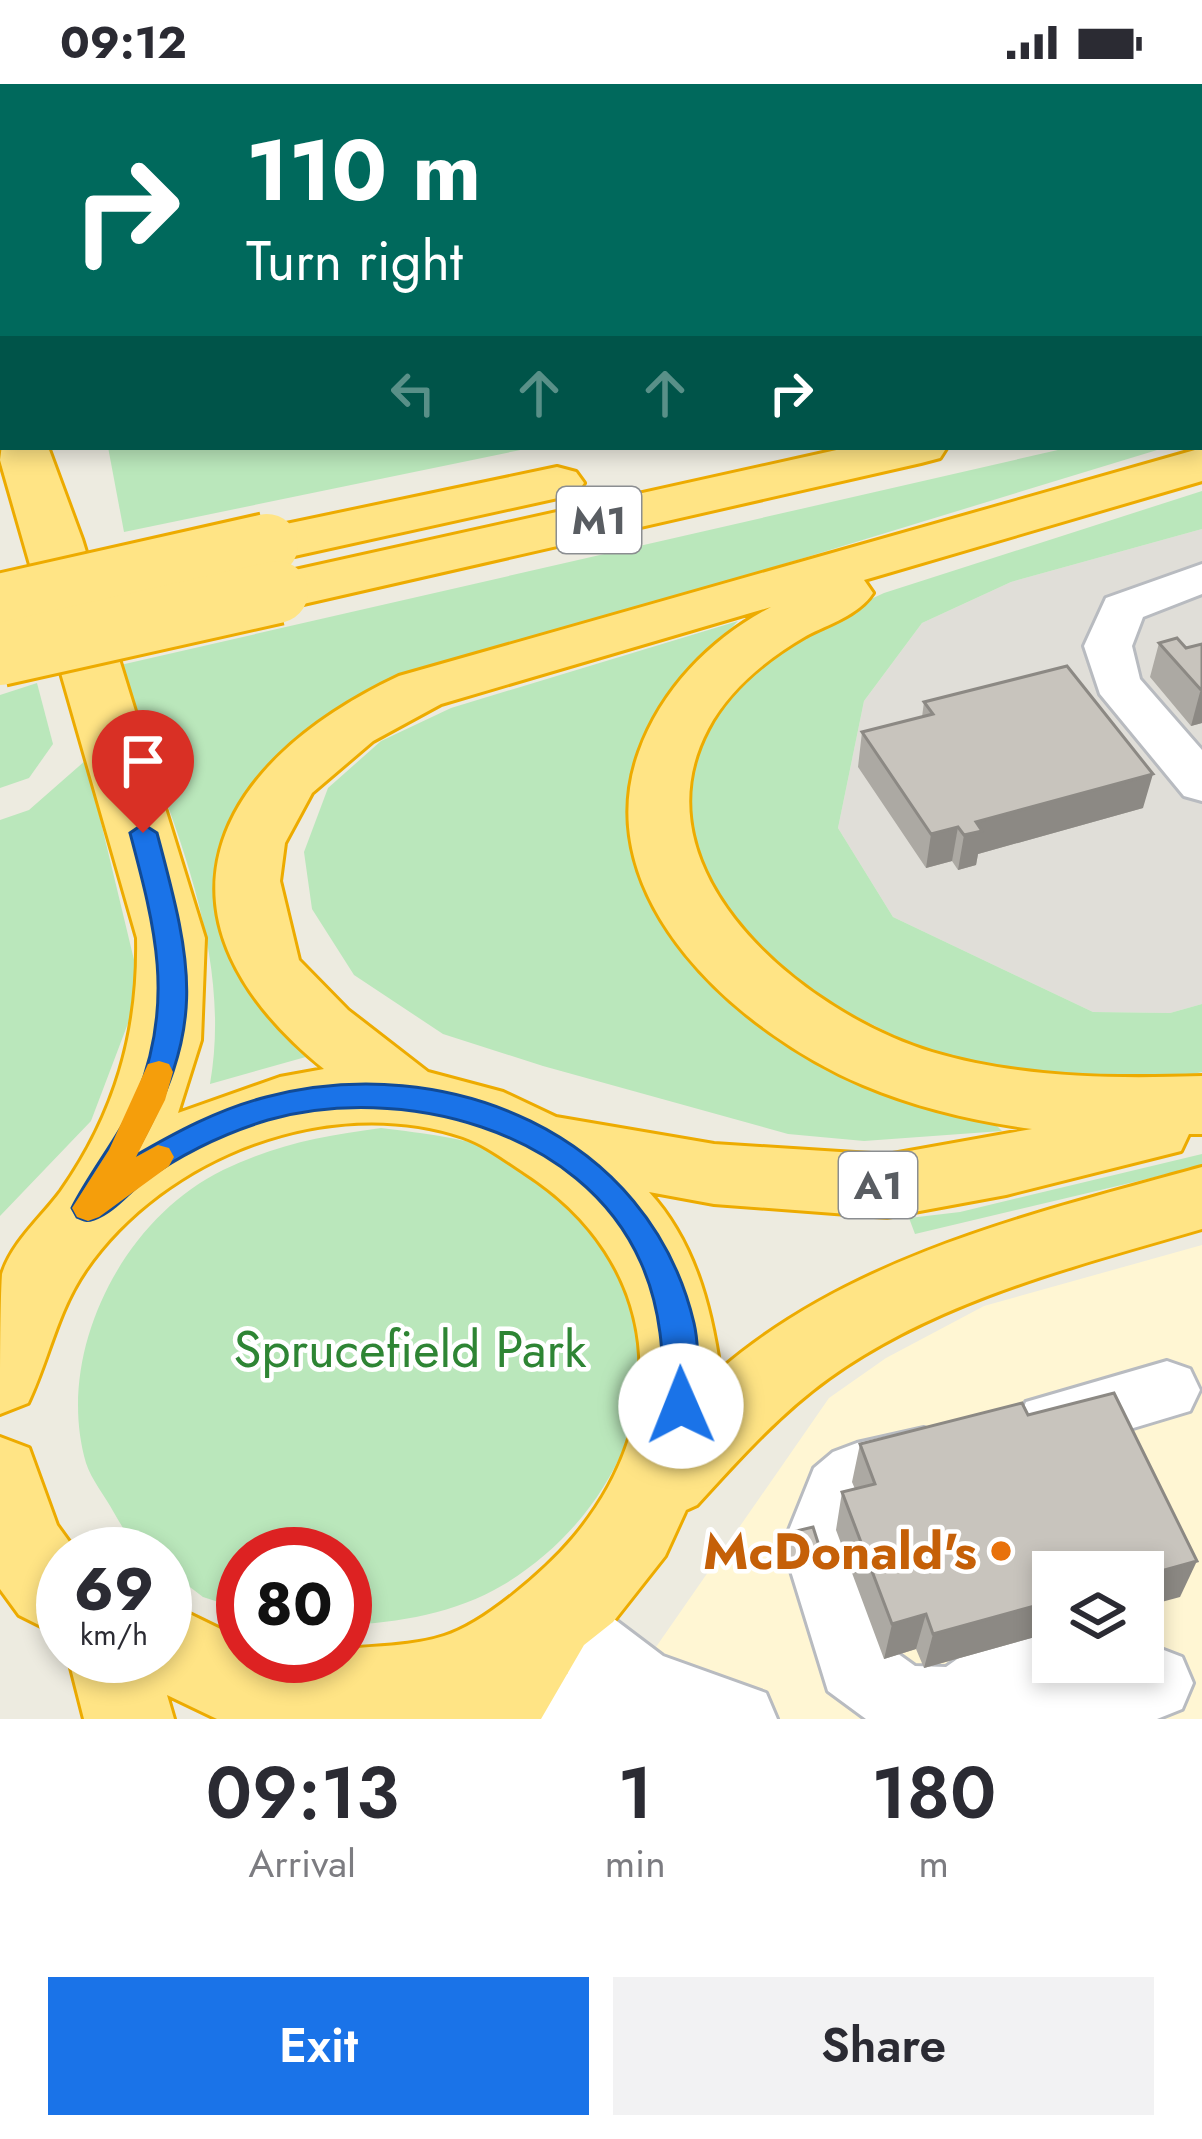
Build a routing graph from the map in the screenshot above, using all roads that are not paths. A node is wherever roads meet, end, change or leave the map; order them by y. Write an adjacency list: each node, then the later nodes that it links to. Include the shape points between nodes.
1 (23, 450): 15 (highway, via 136,808 171,938 175,987 150,1100)
2 (712, 450): 5 (highway, M1)
3 (905, 450): 5 (highway, M1)
4 (1192, 467): 10 (highway, via 420,690 302,761 254,840 248,904 261,951 275,980); 11 (highway, via 856,588 728,662 679,724 659,778 656,834 678,892 716,952 774,999 887,1064 984,1095 1122,1108)
5 (272, 568): 7 (highway, M1, bridge); 8 (highway, M1, bridge)
6 (1202, 578): 9 (street, via 1123,608 1108,646 1117,683)
7 (0, 605)
8 (0, 653)
9 (1202, 782)
10 (410, 1098): 13 (highway, A1, via 483,1113); 15 (highway, A1, via 339,1096 268,1108 199,1134 136,1170)
11 (1202, 1105)
12 (1202, 1119): 13 (highway, A1, via 887,1186 714,1174)
13 (550, 1144): 18 (highway, A1, via 610,1191 654,1253 679,1326 681,1406)
14 (1202, 1198): 18 (highway, A1, via 1005,1261 845,1325 732,1407)
15 (47, 1245): 16 (highway, A1)
16 (0, 1378)
17 (1167, 1390): 25 (street, via 857,1474 838,1490 818,1545 854,1666 904,1702)
18 (659, 1488): 19 (highway, A1, via 616,1560)
19 (554, 1620): 20 (highway, A1, via 461,1676 349,1695 246,1686); 23 (street); 27 (highway, A1)
20 (192, 1659)
21 (1032, 1665): 25 (street, via 1003,1670)
22 (119, 1683): 26 (highway)
23 (642, 1684): 28 (street); 29 (street)
24 (1179, 1687): 25 (street, via 1079,1714 1012,1719)
25 (957, 1703)
26 (129, 1719)
27 (489, 1719)
28 (539, 1719)
29 (740, 1719)

